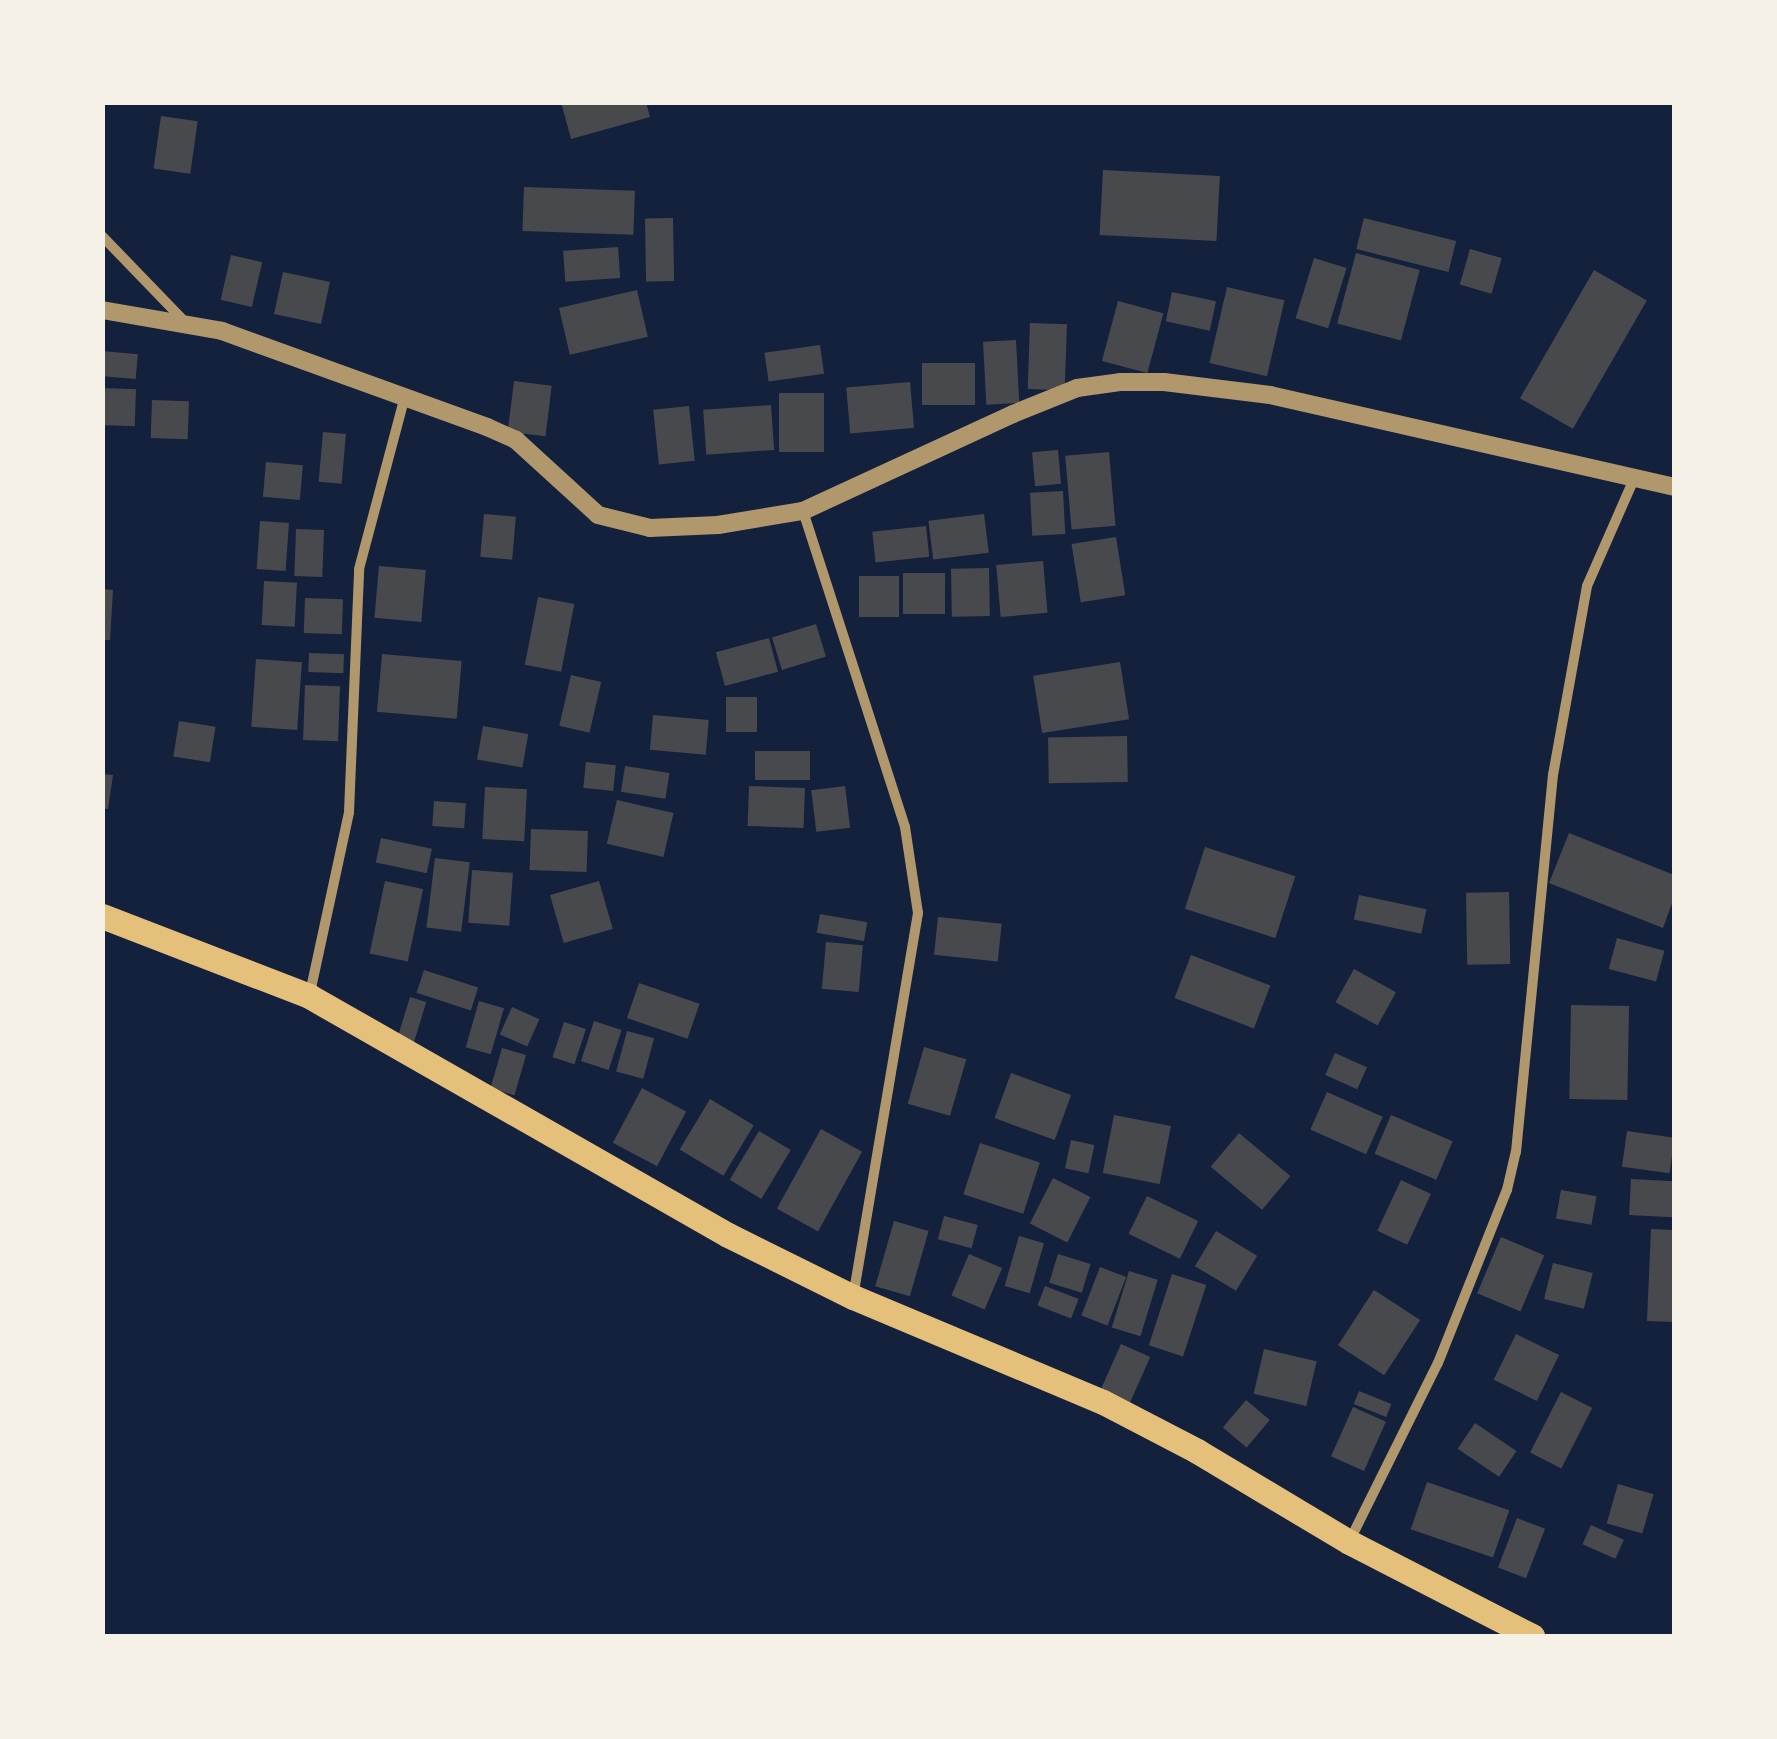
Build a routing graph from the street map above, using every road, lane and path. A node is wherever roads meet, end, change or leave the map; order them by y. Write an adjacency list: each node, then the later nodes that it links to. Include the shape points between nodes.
1 (102, 236): 3 (street)
2 (102, 310): 3 (street)
3 (188, 324): 4 (street)
4 (406, 394): 7 (street, via 516,440 581,502 618,522 650,528 718,525); 9 (street, via 359,568 350,812)
5 (1634, 479): 6 (street); 7 (street, via 1270,394 1120,382 1077,388 1013,414); 11 (street, via 1588,586 1553,774 1507,1190 1438,1363)
6 (1674, 487)
7 (803, 511): 10 (street, via 906,827 918,912)
8 (102, 916): 9 (main road)
9 (309, 996): 10 (main road, via 629,1180)
10 (853, 1297): 11 (main road, via 1103,1402)
11 (1349, 1542): 12 (main road)
12 (1532, 1636)

